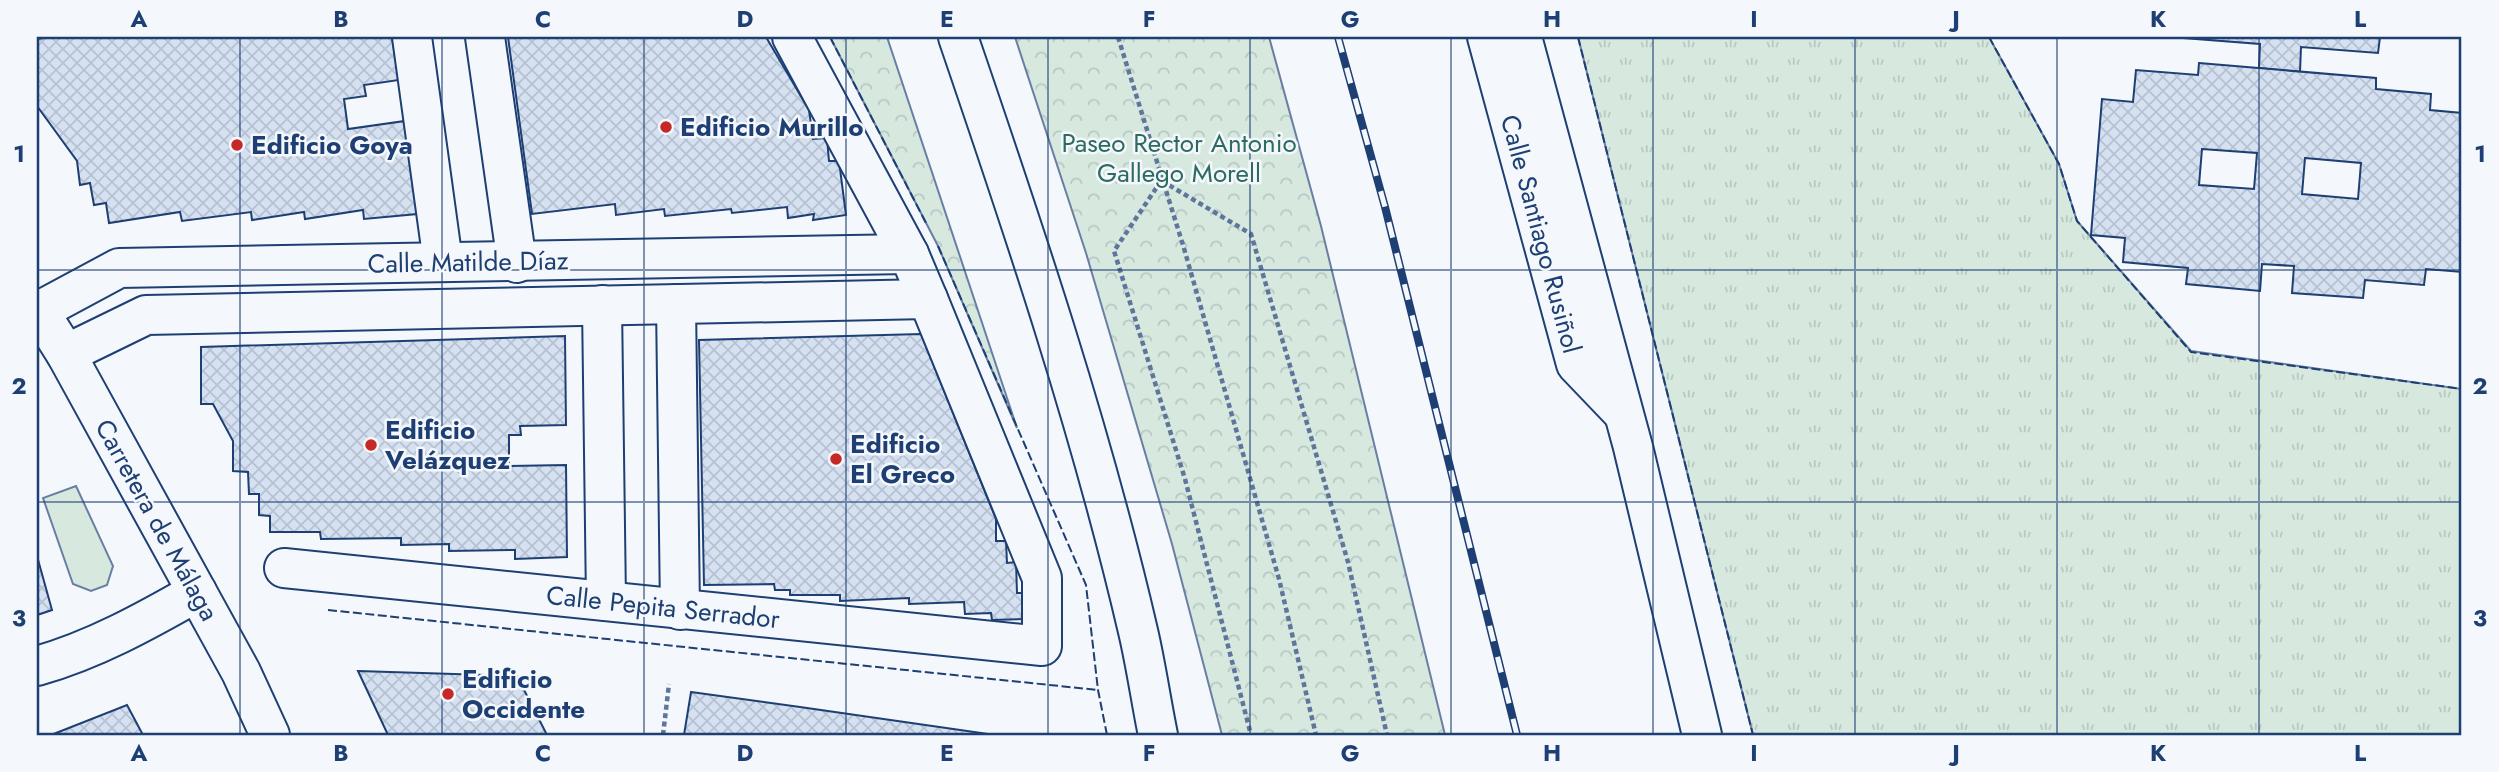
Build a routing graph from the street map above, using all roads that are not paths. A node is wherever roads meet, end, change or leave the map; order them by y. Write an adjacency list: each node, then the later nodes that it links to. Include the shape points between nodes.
1 (412, 37): 8 (street)
2 (485, 37): 9 (street)
3 (792, 37): 7 (street)
4 (958, 37): 22 (street, via 1035,261 1101,485 1139,633)
5 (1488, 37): 15 (street, Calle Santiago Rusiñol, via 1576,364)
6 (1522, 37): 15 (street, Calle Santiago Rusiñol)
7 (909, 254): 9 (street, Calle Matilde Díaz); 10 (street)
8 (443, 262): 9 (street, Calle Matilde Díaz); 13 (street, Calle Matilde Díaz, via 120,268)
9 (517, 262)
10 (928, 299): 11 (street, Calle Matilde Díaz); 19 (street, Calle Pepita Serrador, via 1042,579 1042,646)
11 (676, 304): 12 (street, Calle Matilde Díaz); 19 (street)
12 (602, 305): 14 (street, Calle Matilde Díaz, via 146,314); 18 (street)
13 (38, 309): 14 (street, Carretera de Málaga)
14 (66, 354): 17 (street, Carretera de Málaga)
15 (1624, 414): 23 (street, Calle Santiago Rusiñol)
16 (285, 568): 18 (street, Calle Pepita Serrador)
17 (197, 592): 20 (street, via 139,625); 21 (street, Carretera de Málaga)
18 (606, 601): 19 (street, Calle Pepita Serrador)
19 (680, 610)
20 (37, 666)
21 (270, 735)
22 (1158, 735)
23 (1702, 735)

